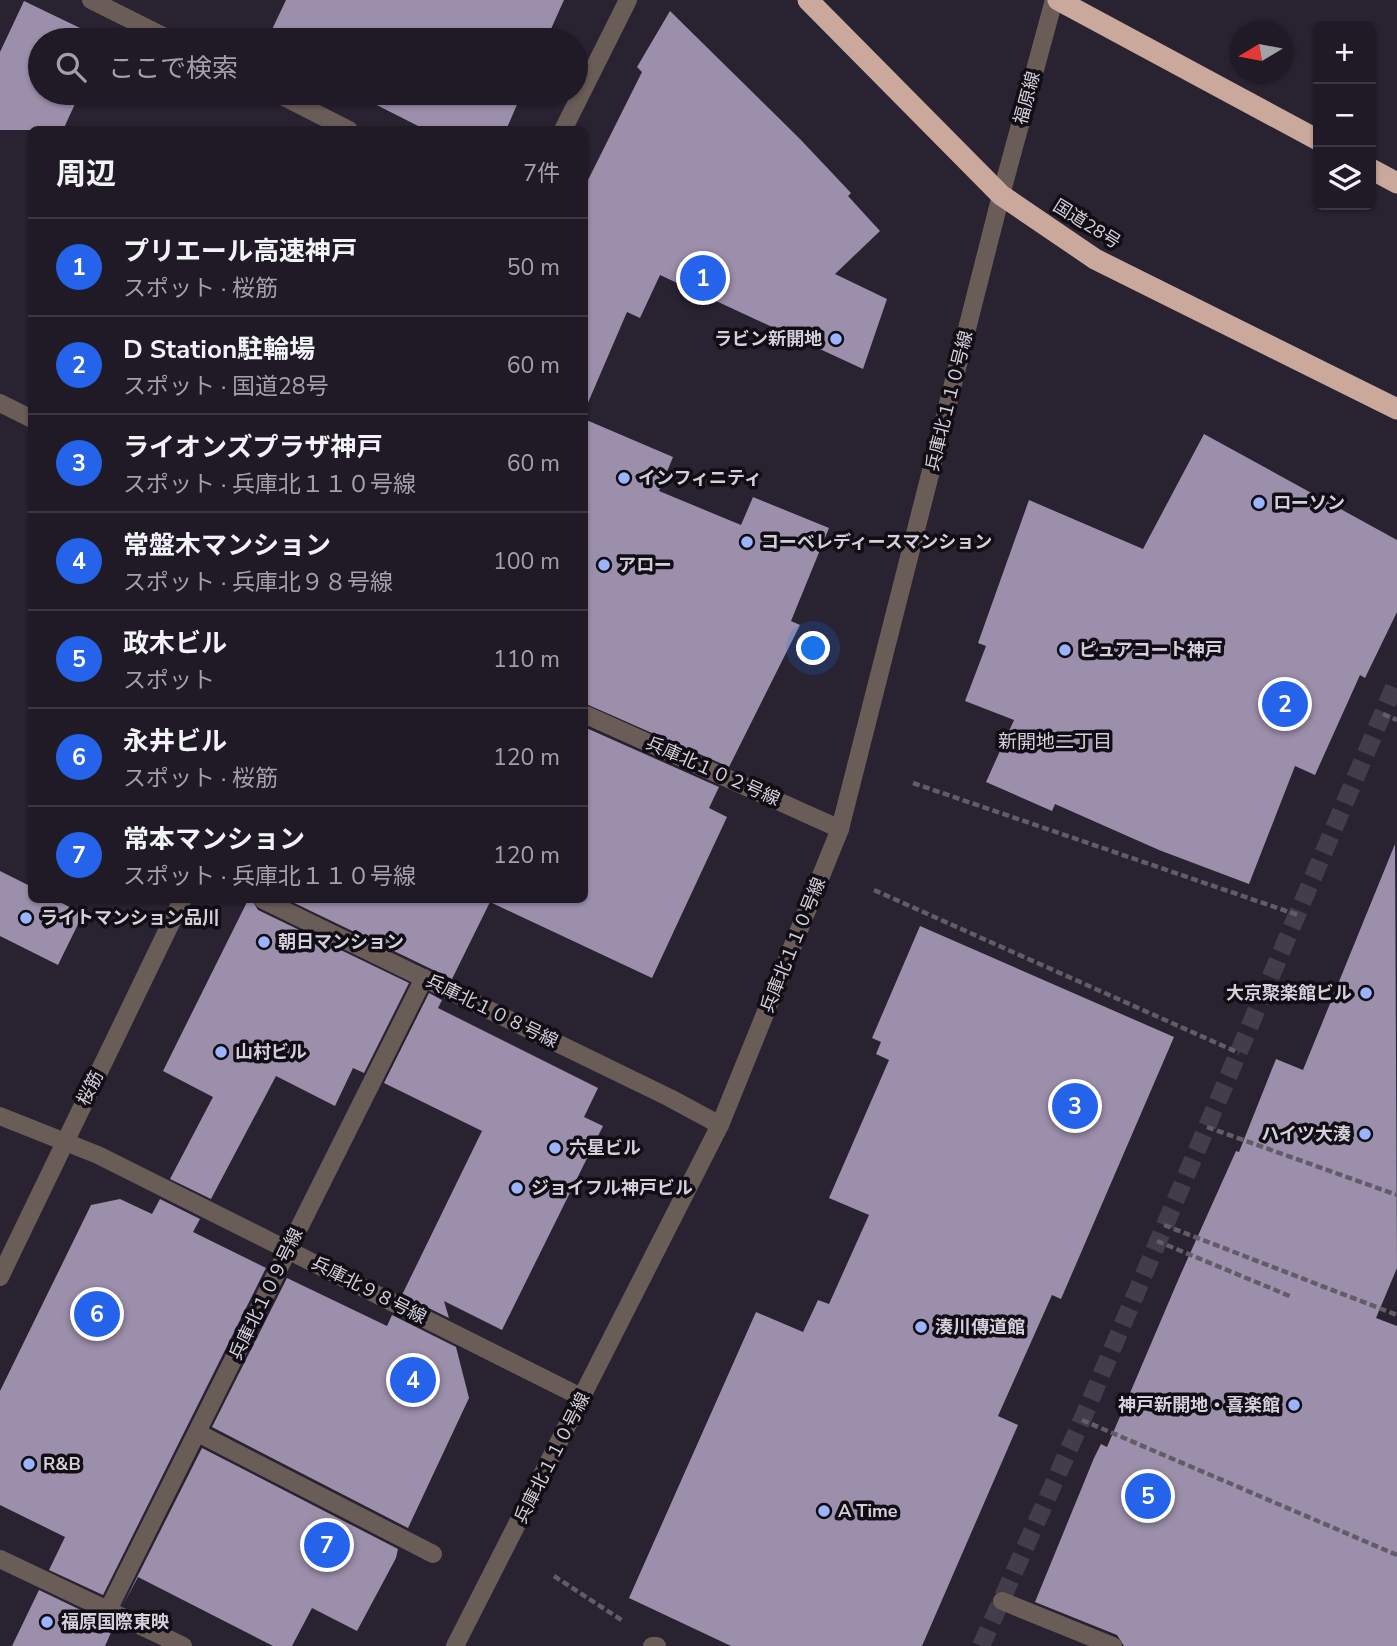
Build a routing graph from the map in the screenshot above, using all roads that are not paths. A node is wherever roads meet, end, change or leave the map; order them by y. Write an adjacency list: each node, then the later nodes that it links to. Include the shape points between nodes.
1 (91, 0): 5 (street)
2 (628, 0): 6 (street)
3 (808, 0): 14 (highway, 国道28号)
4 (1056, 0): 11 (highway); 14 (street, 福原線)
5 (147, 28)
6 (588, 80)
7 (300, 105): 9 (street)
8 (576, 105): 10 (street)
9 (341, 126)
10 (565, 126)
11 (1313, 137)
12 (1376, 172): 13 (highway)
13 (1397, 183)
14 (1001, 195): 16 (highway, 国道28号, via 1095,259); 19 (street, 兵庫北１１０号線)
15 (0, 403): 17 (street)
16 (1397, 409)
17 (28, 417)
18 (588, 716): 19 (street, 兵庫北１０２号線)
19 (839, 829): 24 (street, 兵庫北１１０号線)
20 (181, 903): 25 (street, 桜筋)
21 (269, 903): 22 (street, 兵庫北１０８号線)
22 (424, 978): 24 (street, 兵庫北１０８号線); 26 (street, 兵庫北１０９号線)
23 (0, 1116): 25 (street, 兵庫北９８号線)
24 (720, 1125): 28 (street, 兵庫北１１０号線)
25 (64, 1142): 26 (street, 兵庫北９８号線, via 98,1154); 27 (street, 桜筋)
26 (289, 1250): 28 (street, 兵庫北９８号線); 29 (street, 兵庫北１０９号線)
27 (0, 1277)
28 (583, 1398): 36 (street, 兵庫北１１０号線)
29 (198, 1433): 30 (street); 33 (street, 兵庫北１０９号線)
30 (433, 1554)
31 (0, 1559): 33 (street)
32 (1002, 1601): 37 (street)
33 (108, 1610): 34 (street)
34 (143, 1638): 35 (street)
35 (183, 1646)
36 (455, 1646)
37 (1113, 1646)

